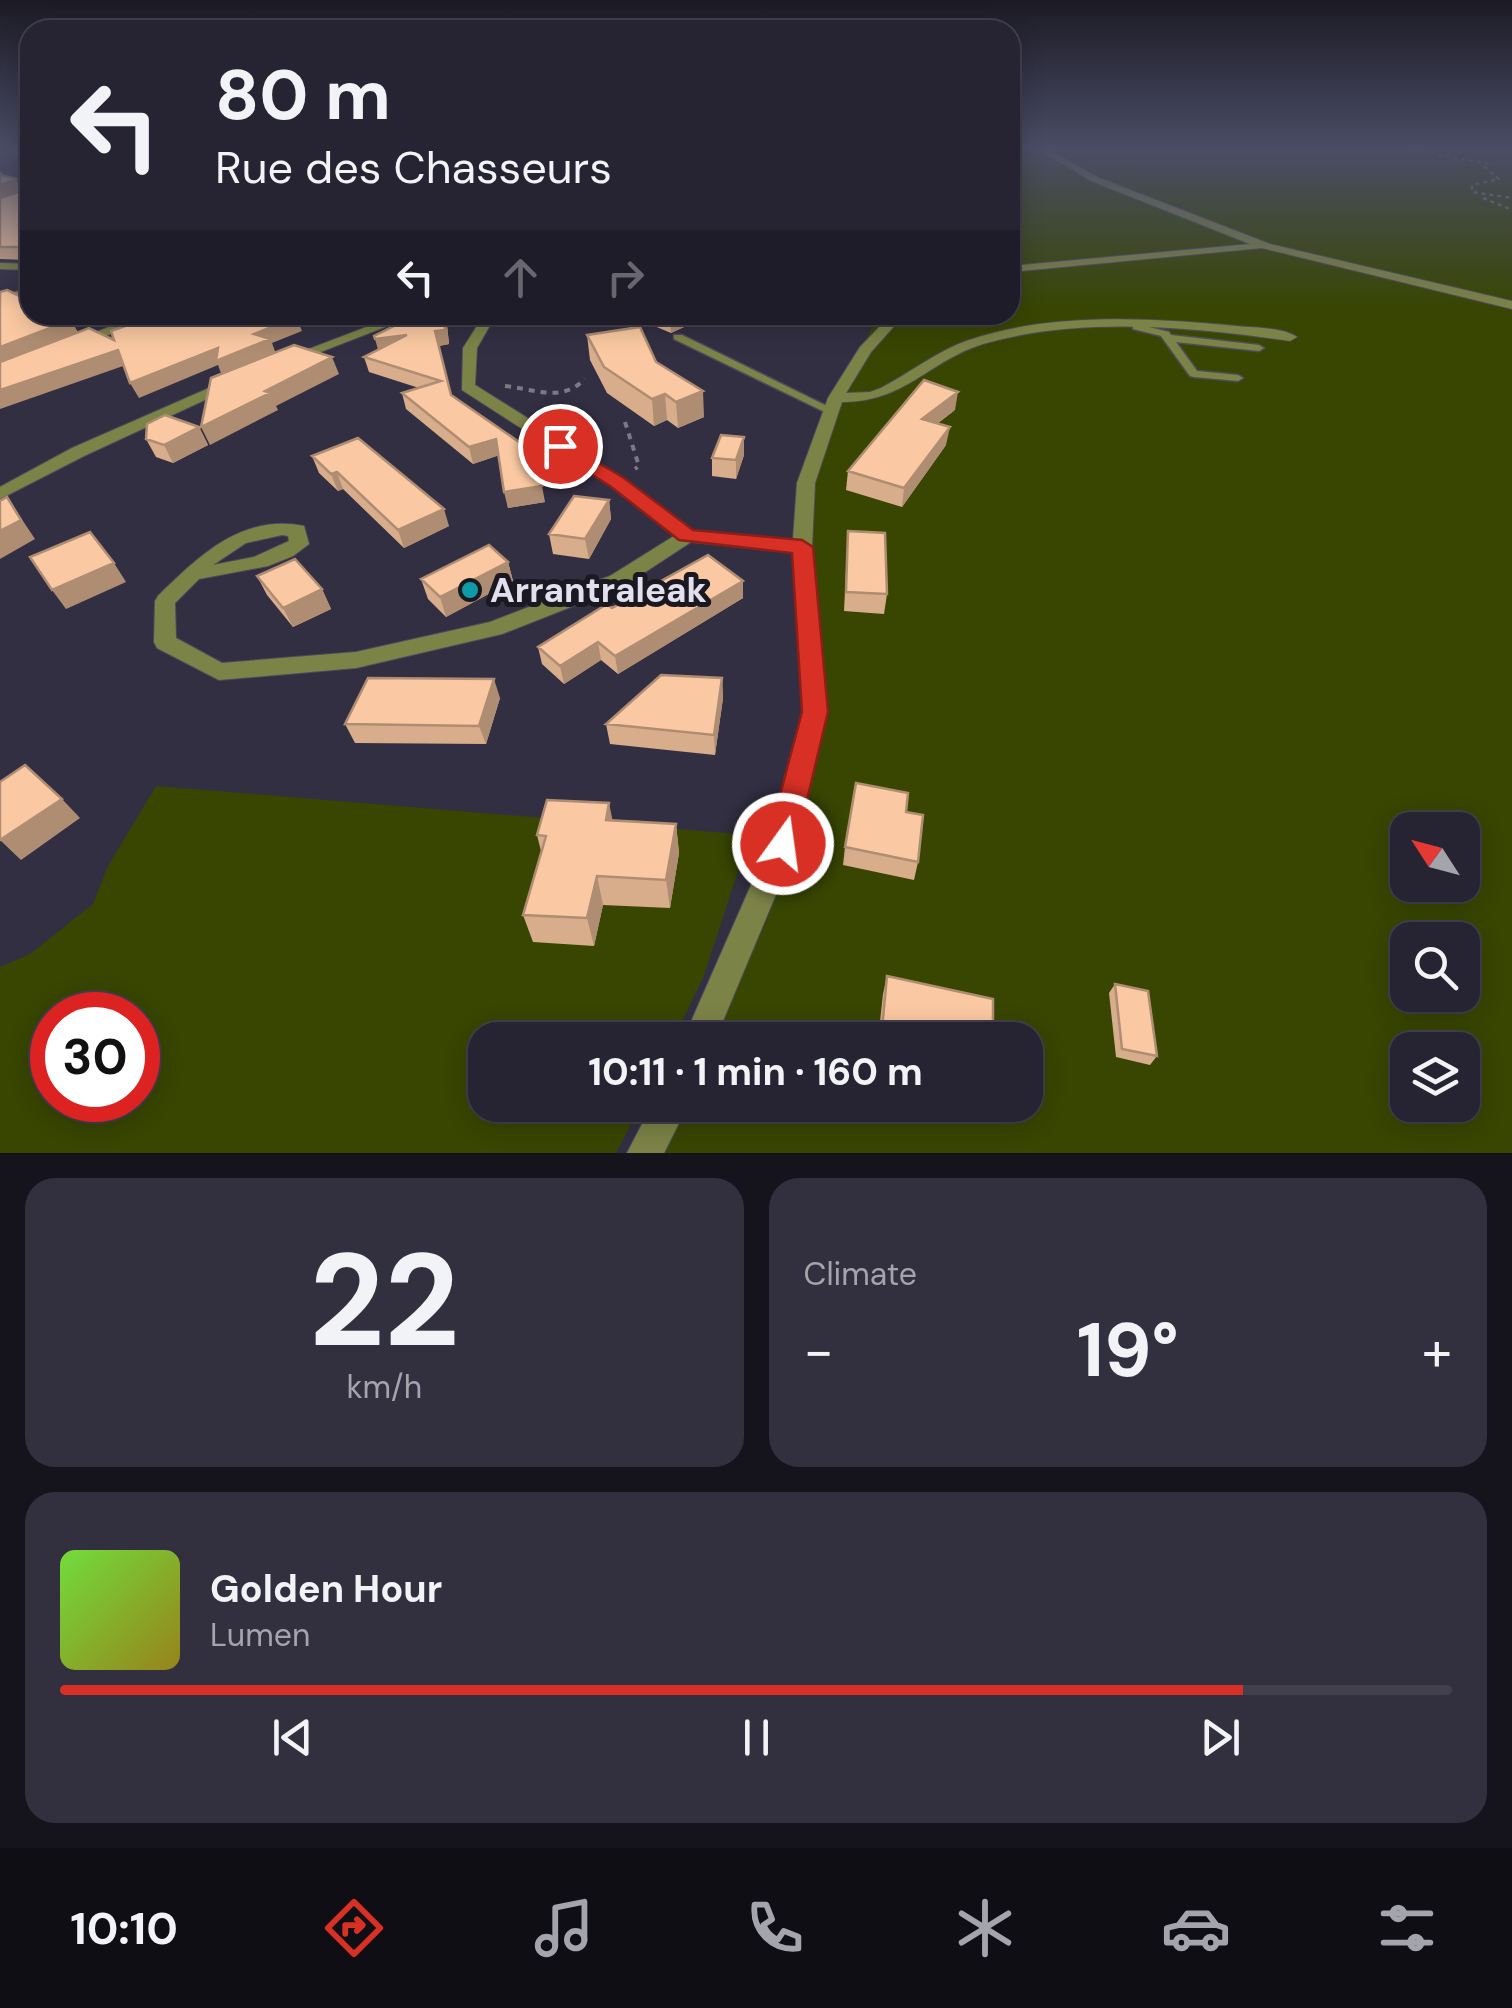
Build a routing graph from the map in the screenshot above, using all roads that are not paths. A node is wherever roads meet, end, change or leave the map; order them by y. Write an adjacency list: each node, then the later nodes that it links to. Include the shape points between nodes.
1 (1155, 203): 2 (street)
2 (1266, 246): 3 (street); 4 (street)
3 (1020, 268)
4 (1512, 305)
5 (124, 325): 14 (street)
6 (383, 325): 15 (street)
7 (484, 325): 20 (street, via 470,348 467,387 617,482)
8 (889, 325): 18 (street, via 865,350)
9 (1137, 327): 11 (street, via 1236,328); 12 (lane); 18 (street, via 1038,330 975,342 874,396)
10 (678, 337): 18 (lane)
11 (1290, 337)
12 (1169, 338): 13 (lane); 17 (lane, via 1194,374)
13 (1259, 348)
14 (56, 352)
15 (274, 365)
16 (256, 372): 19 (street, via 170,407)
17 (1238, 378)
18 (834, 404): 21 (street, via 806,483)
19 (0, 494)
20 (687, 536): 21 (street); 22 (street, via 617,581 494,629 356,660 219,672 165,642 166,600)
21 (802, 547): 23 (street, via 815,712 783,844)
22 (193, 574)
23 (707, 1022)
24 (662, 1122): 25 (street)
25 (646, 1153)

